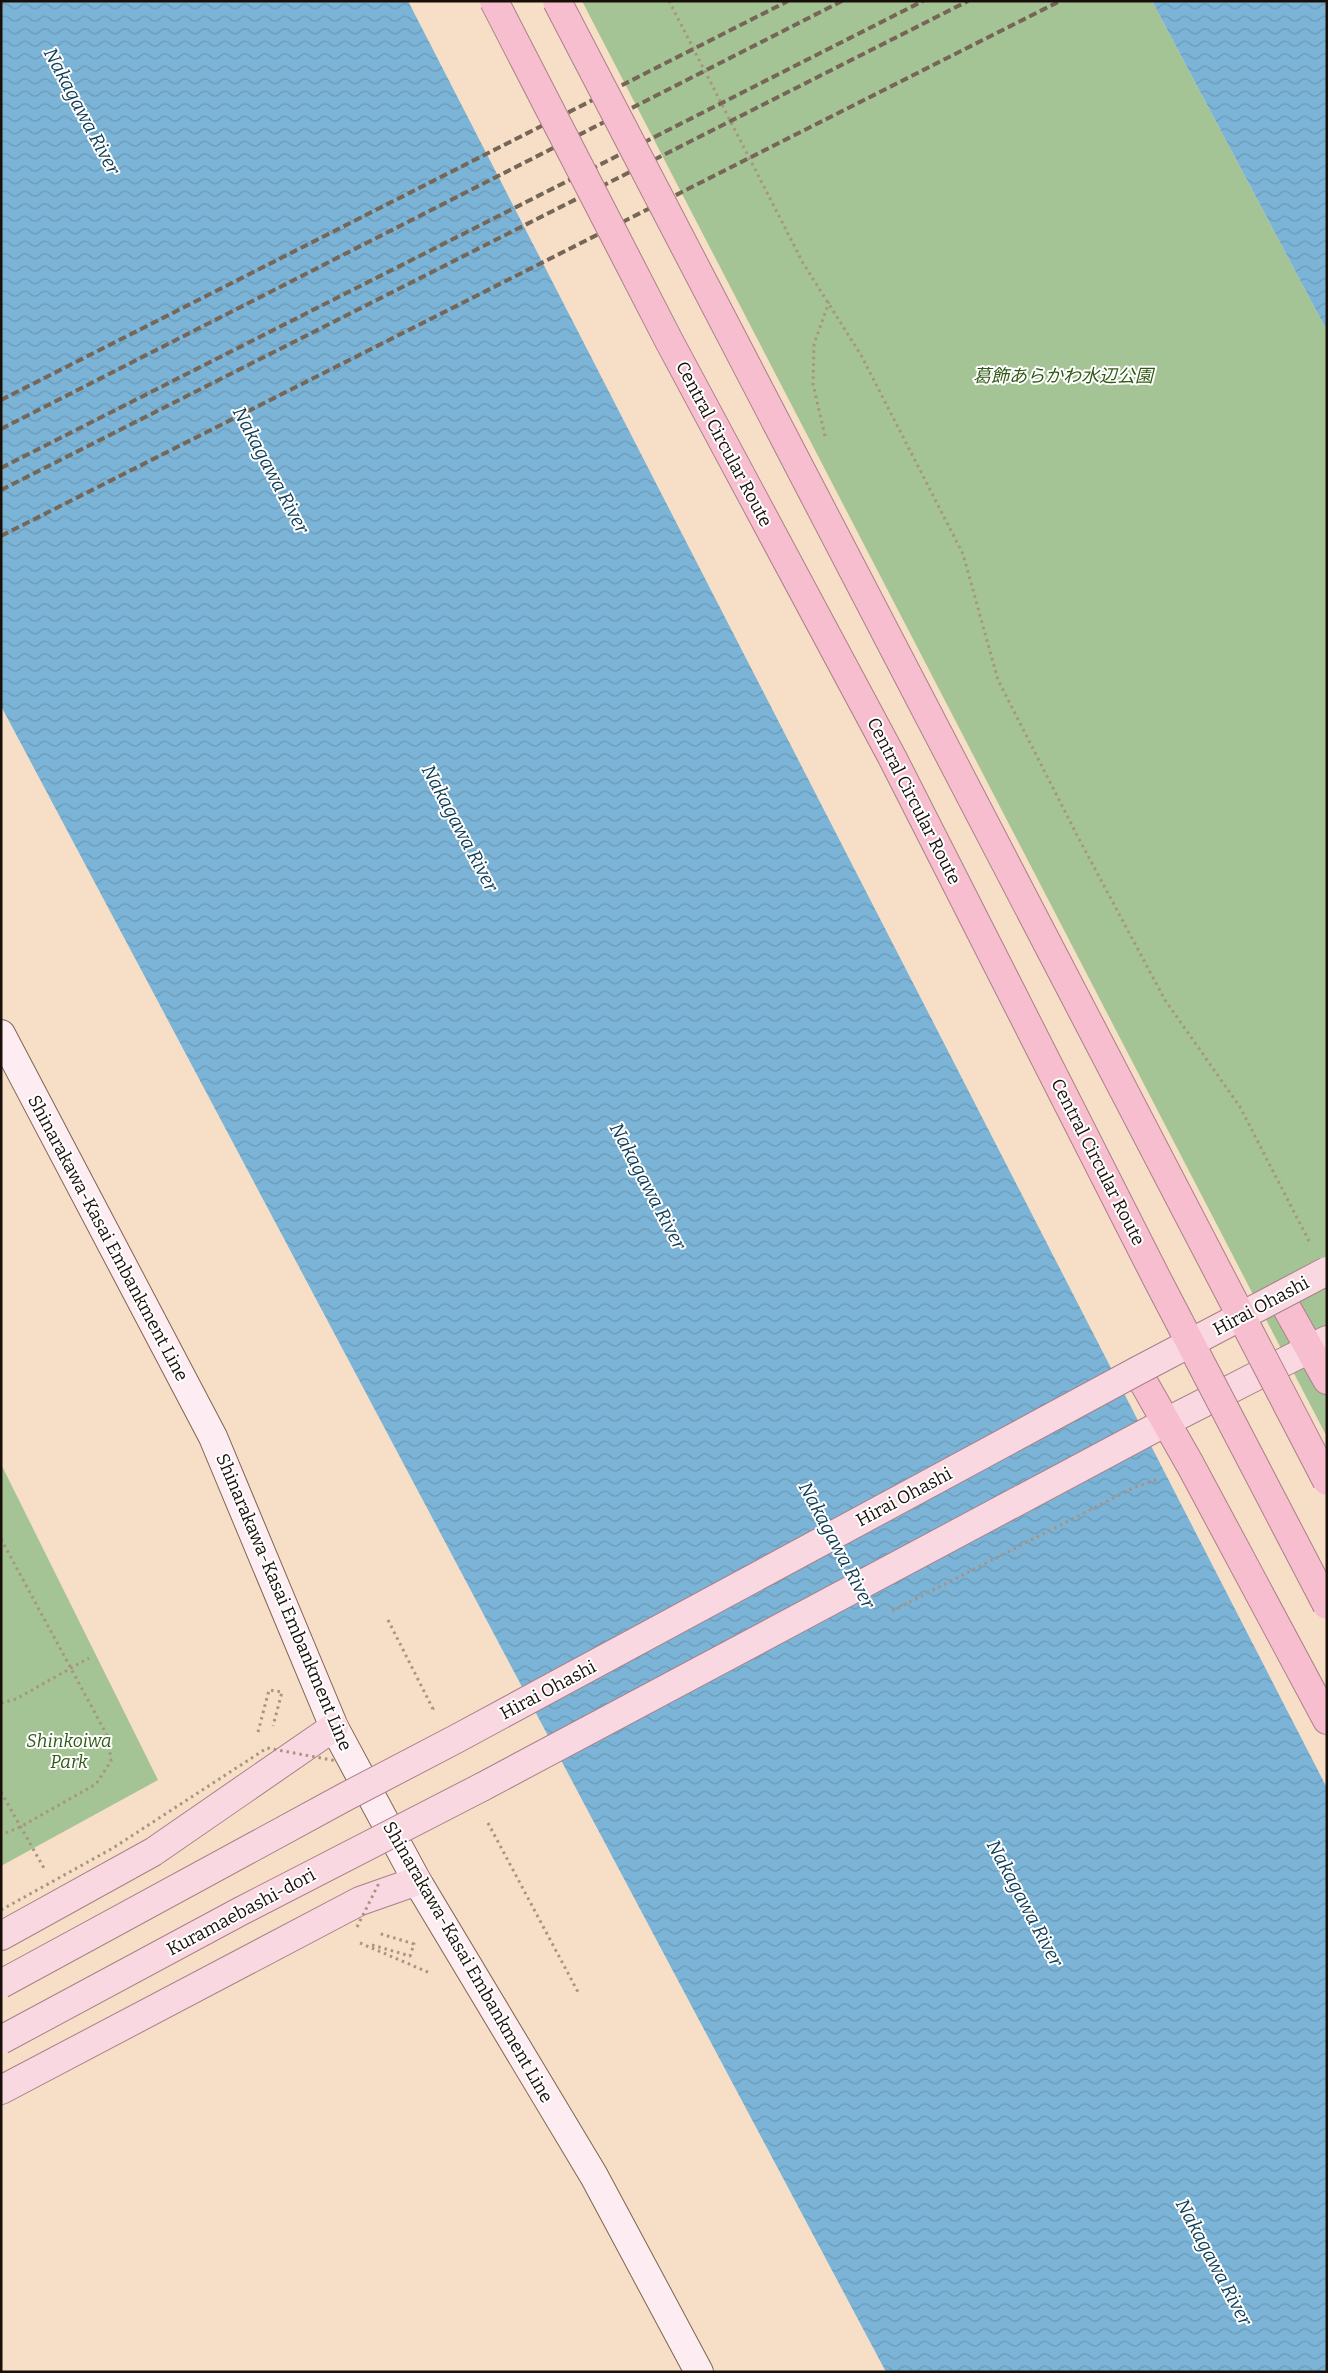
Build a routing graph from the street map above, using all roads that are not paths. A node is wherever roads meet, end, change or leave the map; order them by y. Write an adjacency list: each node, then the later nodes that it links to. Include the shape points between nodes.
1 (494, 1): 11 (highway, Central Circular Route, bridge, via 668,339 892,757)
2 (557, 1): 10 (highway, bridge)
3 (1, 1034): 13 (main road, Shinarakawa-Kasai Embankment Line, via 213,1437)
4 (1320, 1260): 5 (main road, Hirai Ohashi, bridge)
5 (1280, 1296): 6 (highway); 7 (main road, Hirai Ohashi, bridge)
6 (1318, 1345): 8 (highway); 9 (main road, bridge)
7 (1137, 1371): 9 (highway); 16 (main road, Hirai Ohashi, bridge)
8 (1327, 1380)
9 (1166, 1422): 12 (highway); 17 (main road, Kuramaebashi-dori, bridge)
10 (1327, 1481)
11 (1327, 1605)
12 (1327, 1720)
13 (334, 1727): 14 (main road, Shinarakawa-Kasai Embankment Line); 15 (main road, via 152,1852)
14 (417, 1881): 18 (main road, via 360,1901); 19 (main road, Shinarakawa-Kasai Embankment Line, via 594,2176)
15 (1, 1936)
16 (1, 1984)
17 (1, 2040)
18 (1, 2090)
19 (699, 2372)

